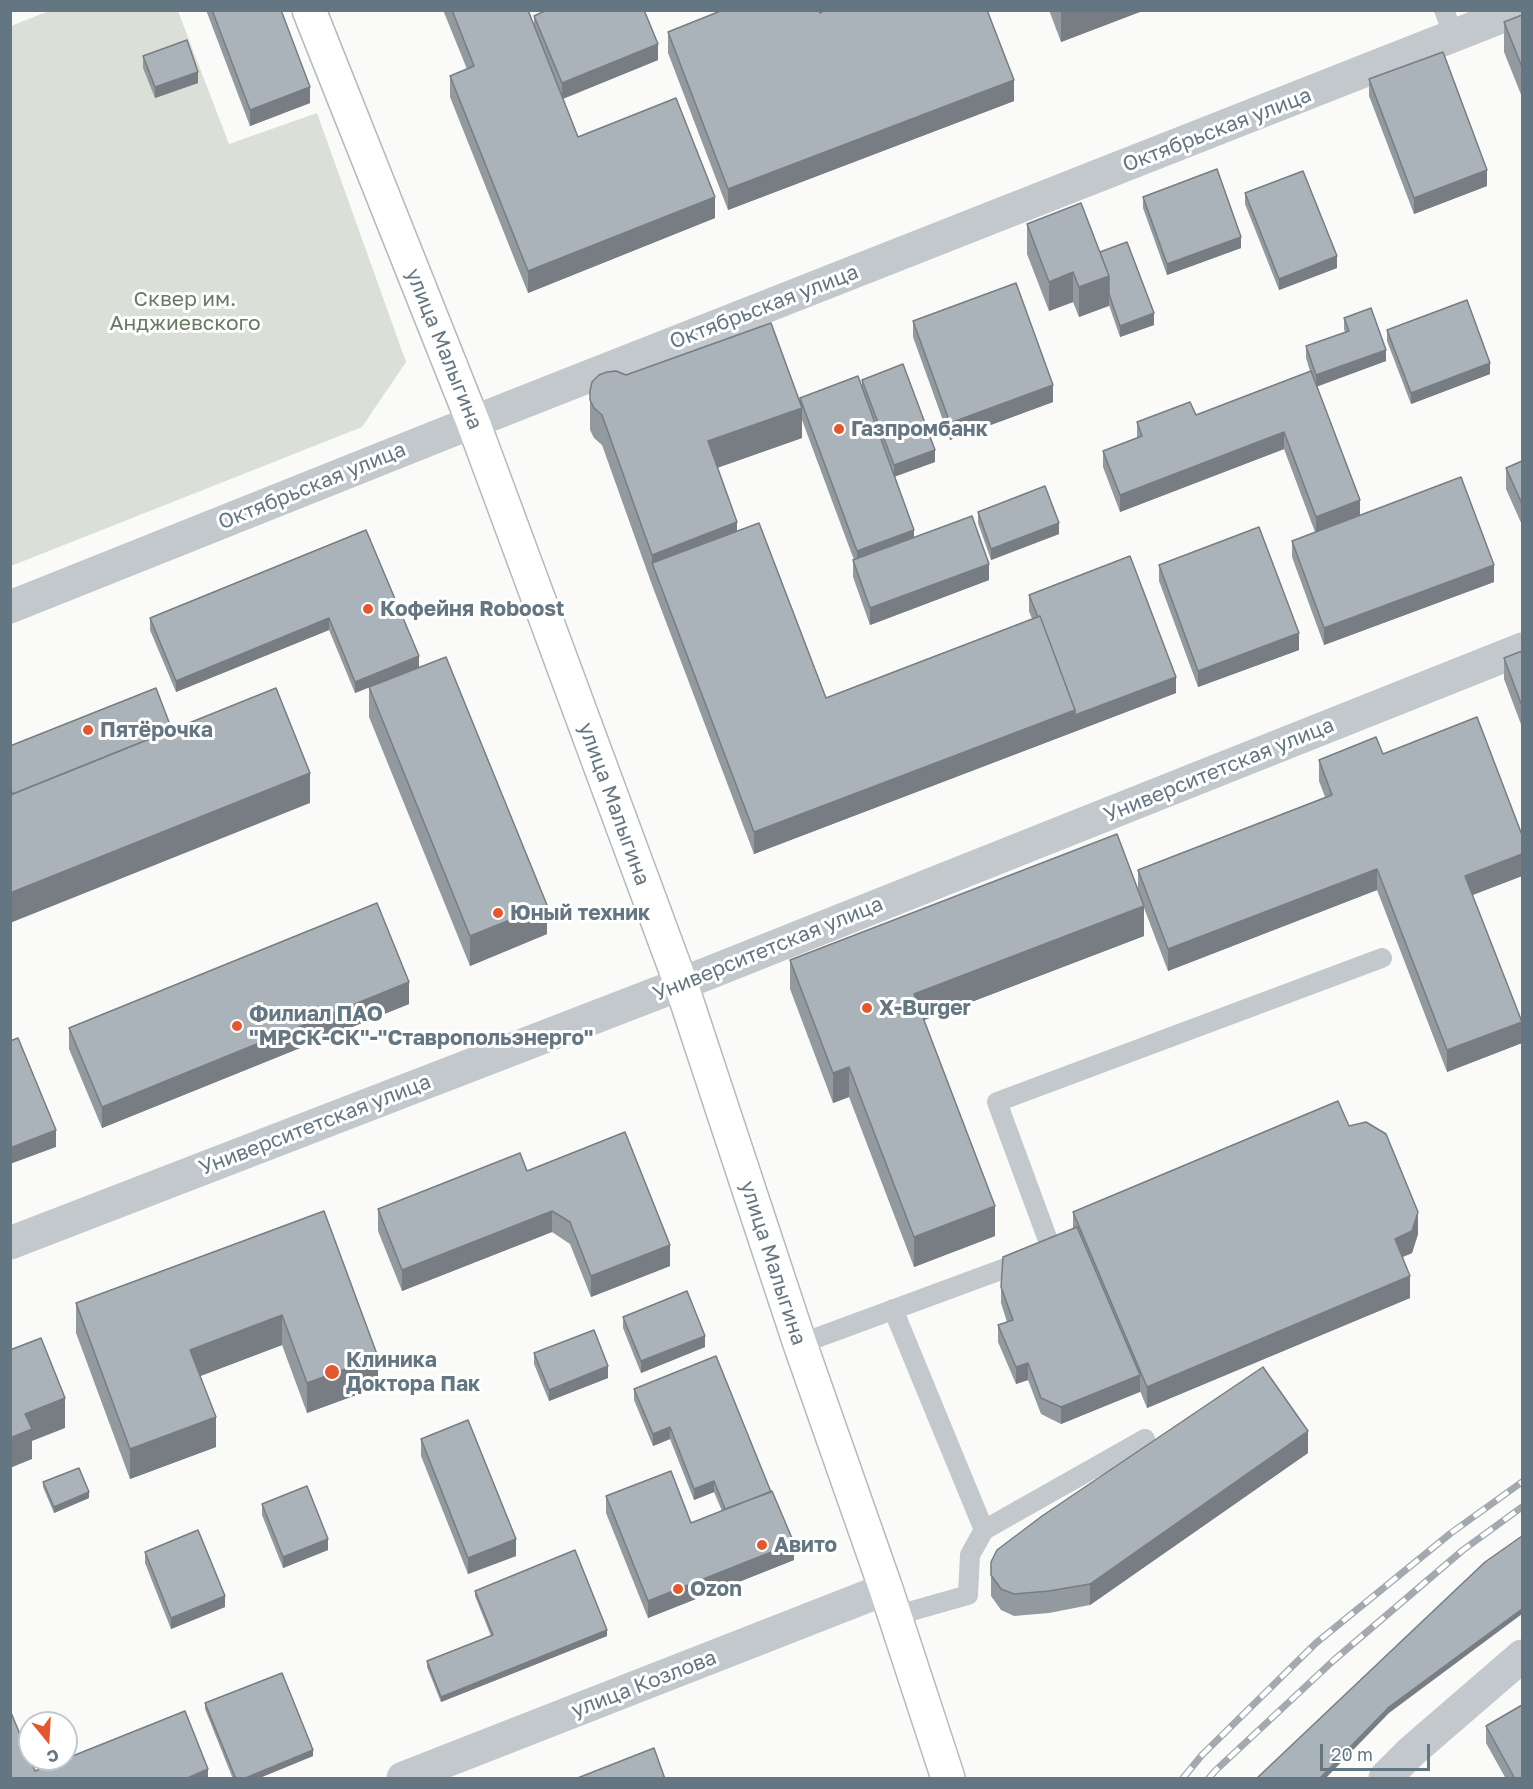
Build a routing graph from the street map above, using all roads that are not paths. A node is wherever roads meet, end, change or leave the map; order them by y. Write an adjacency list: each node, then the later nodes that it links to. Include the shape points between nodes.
1 (309, 10): 4 (main road, улица Малыгина)
2 (1519, 10): 3 (street, Октябрьская улица)
3 (1449, 23): 4 (street, Октябрьская улица)
4 (473, 422): 5 (street, Октябрьская улица); 8 (main road, улица Малыгина)
5 (10, 607)
6 (1522, 649): 8 (street, Университетская улица)
7 (1382, 958): 10 (lane, via 997,1102 1052,1251)
8 (681, 984): 9 (street, Университетская улица); 11 (main road, улица Малыгина)
9 (10, 1243)
10 (893, 1309): 11 (lane); 13 (lane)
11 (800, 1344): 14 (main road, улица Малыгина)
12 (1145, 1438): 13 (lane)
13 (984, 1530): 14 (lane, via 970,1556 968,1595)
14 (890, 1603): 16 (street, улица Козлова); 17 (main road, улица Малыгина)
15 (1522, 1656): 18 (street)
16 (403, 1779)
17 (948, 1779)
18 (1385, 1779)

